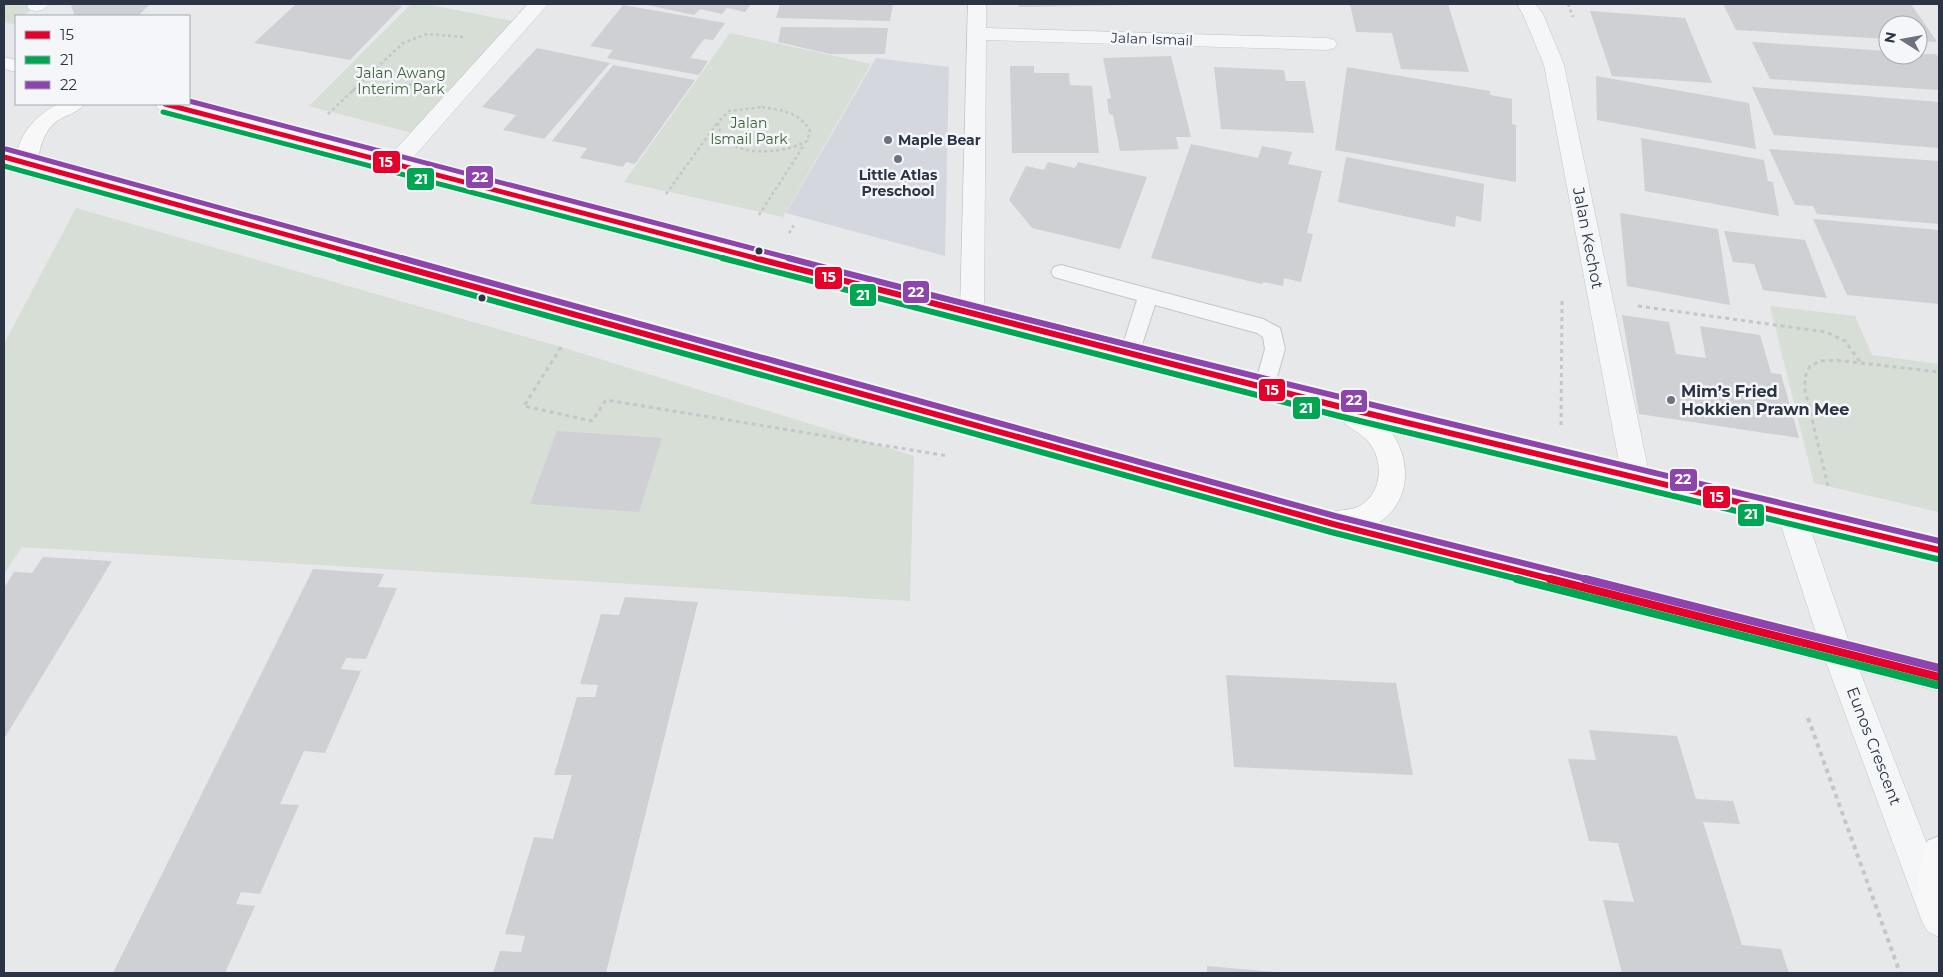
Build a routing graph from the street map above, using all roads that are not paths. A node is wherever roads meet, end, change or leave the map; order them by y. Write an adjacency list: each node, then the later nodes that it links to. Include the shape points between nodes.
1 (538, 4): 9 (street)
2 (977, 4): 4 (street)
3 (1526, 4): 16 (street, Jalan Kechot, via 1554,65)
4 (977, 34): 5 (street, Jalan Ismail); 12 (street)
5 (1327, 44)
6 (72, 105): 8 (highway, via 48,117)
7 (169, 105): 9 (highway)
8 (15, 160): 18 (highway)
9 (394, 165): 12 (highway)
10 (1061, 272): 11 (lane)
11 (1148, 295): 13 (lane); 14 (lane, via 1263,327 1273,333 1275,349)
12 (972, 315): 13 (highway)
13 (1130, 354): 14 (highway)
14 (1265, 388): 15 (highway)
15 (1340, 407): 16 (highway); 18 (highway, via 1368,424 1378,435 1387,447 1394,474 1386,499 1365,517)
16 (1636, 478): 17 (highway)
17 (1792, 516): 19 (highway); 20 (street, Eunos Crescent)
18 (1333, 524): 20 (highway)
19 (1939, 550)
20 (1837, 651): 21 (highway); 23 (street, Eunos Crescent)
21 (1939, 676)
22 (1939, 853): 23 (highway, via 1936,864)
23 (1938, 916)

